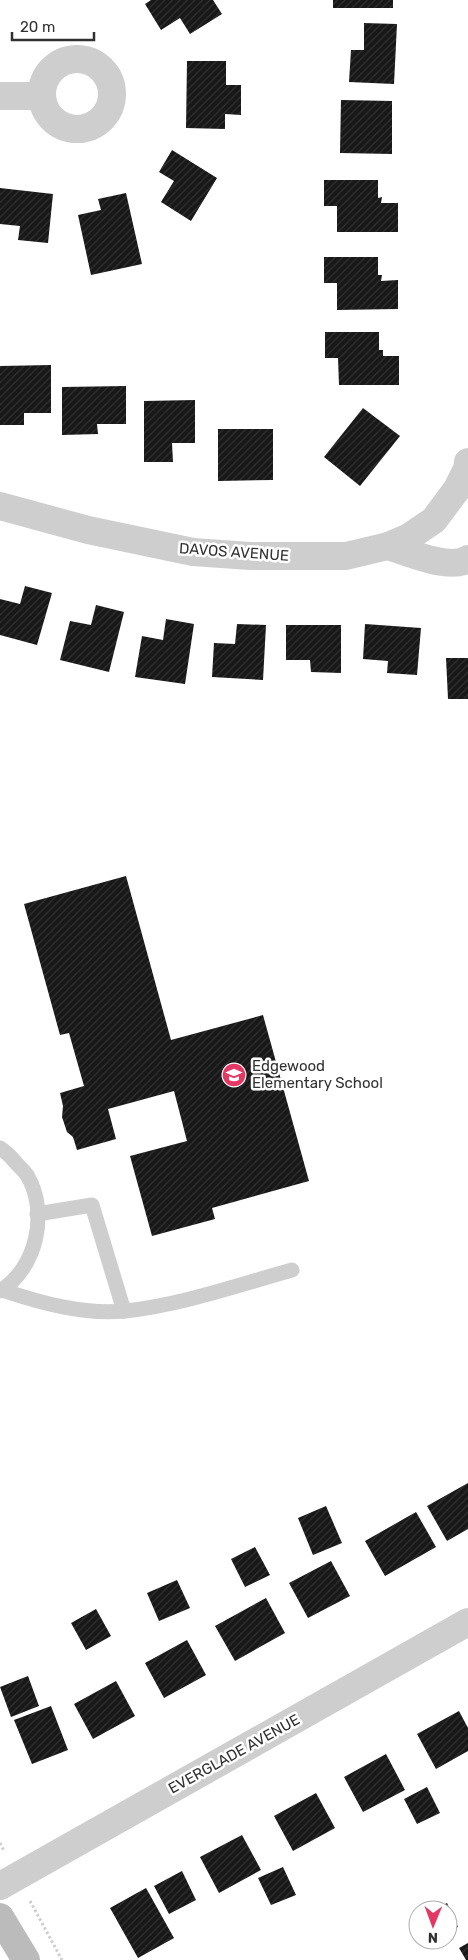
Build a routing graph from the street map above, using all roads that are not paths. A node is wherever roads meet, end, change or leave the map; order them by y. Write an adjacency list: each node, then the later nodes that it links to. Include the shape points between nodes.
1 (0, 96): 2 (street)
2 (41, 96)
3 (468, 462): 4 (street, DAVOS AVENUE)
4 (462, 497): 6 (street, DAVOS AVENUE, via 409,537)
5 (0, 506): 6 (street, DAVOS AVENUE, via 88,530 193,552 250,556 346,556)
6 (388, 546): 7 (street, via 444,562)
7 (468, 559)
8 (0, 1148): 9 (lane, via 27,1175 38,1206)
9 (37, 1214): 11 (lane, via 37,1238 24,1267); 12 (lane, via 92,1205)
10 (292, 1270): 12 (lane, via 161,1306)
11 (1, 1290): 12 (lane, via 36,1302 78,1310)
12 (124, 1311)
13 (468, 1622): 14 (street, EVERGLADE AVENUE)
14 (0, 1886)
15 (0, 1917): 16 (street)
16 (26, 1960)

